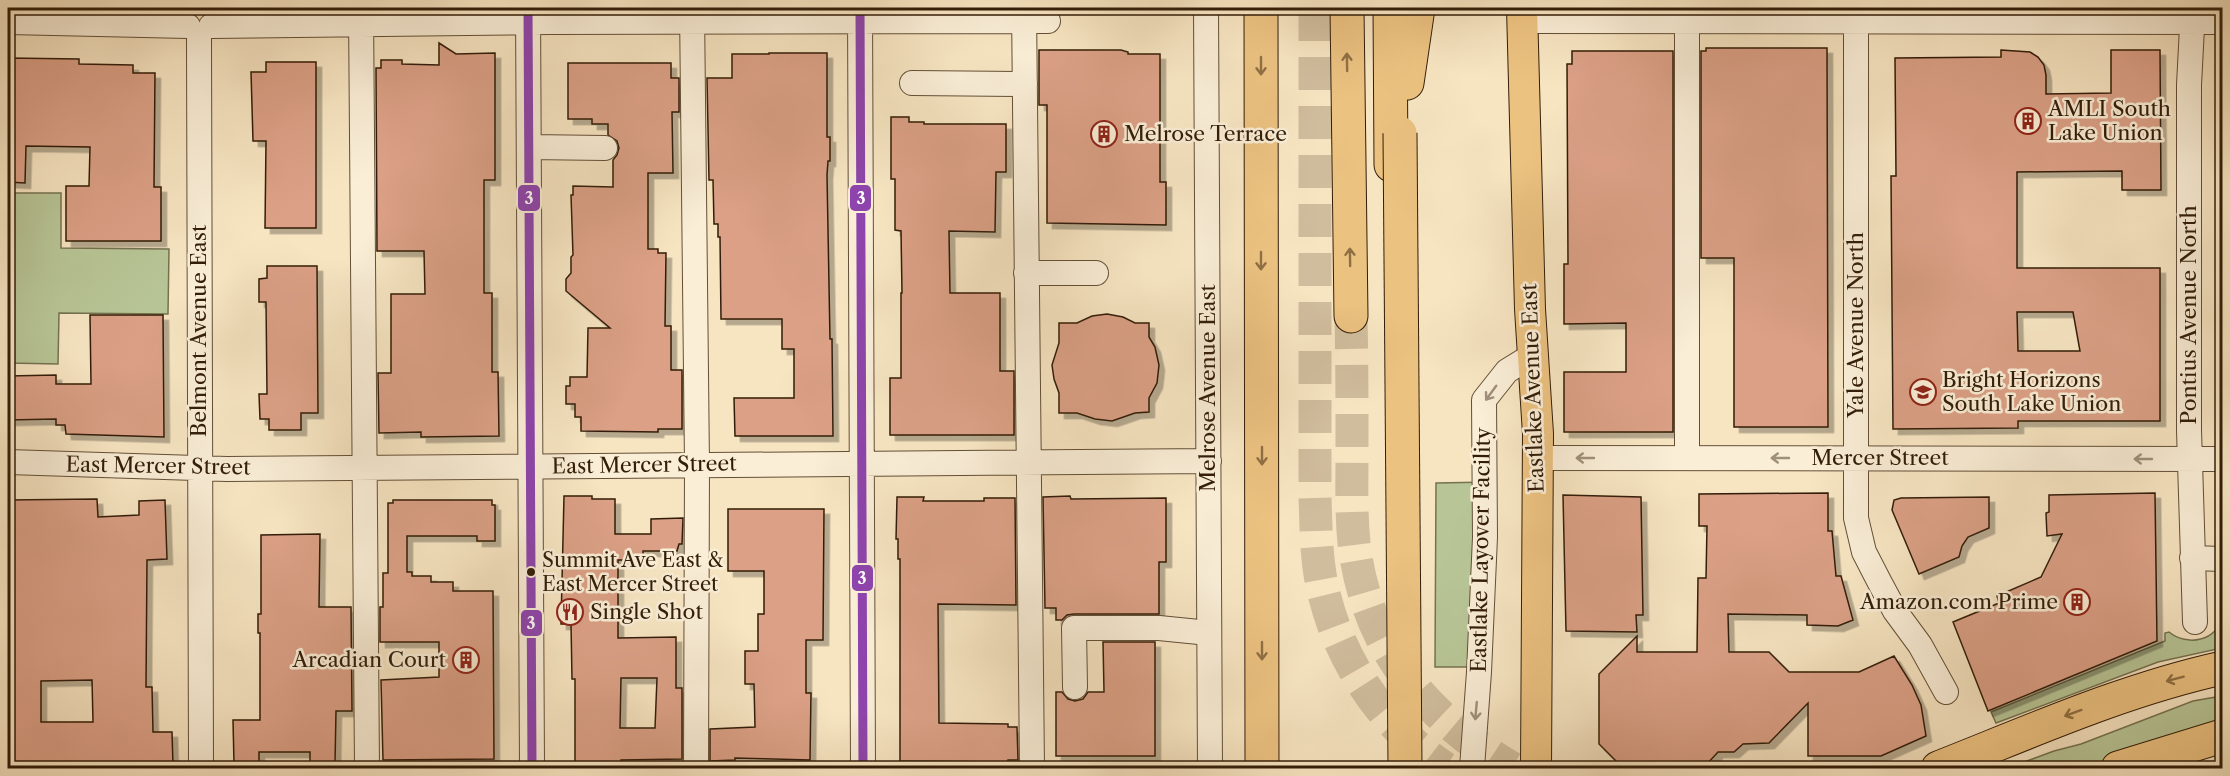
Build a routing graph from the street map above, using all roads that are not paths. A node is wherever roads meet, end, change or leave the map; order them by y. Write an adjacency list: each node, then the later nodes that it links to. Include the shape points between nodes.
1 (1206, 8): 35 (street, Melrose Avenue East)
2 (1261, 8): 58 (highway, one-way to 58)
3 (1390, 8): 59 (highway)
4 (1399, 8): 23 (highway)
5 (1418, 8): 23 (highway)
6 (1347, 12): 28 (highway, one-way to 6)
7 (692, 14): 8 (street); 14 (street); 39 (street)
8 (860, 14): 9 (street); 37 (street)
9 (1023, 14): 17 (street); 22 (street)
10 (1522, 14): 11 (street); 29 (main road, Eastlake Avenue East)
11 (1687, 14): 12 (street); 31 (street)
12 (1856, 14): 13 (street); 32 (street, Yale Avenue North)
13 (2022, 14): 15 (street)
14 (528, 15): 16 (street); 24 (street)
15 (2193, 15): 20 (street); 33 (street, Pontius Avenue North, via 2189,85)
16 (361, 16): 19 (street); 41 (street)
17 (1048, 21)
18 (8, 22): 19 (street)
19 (199, 22): 42 (street, Belmont Avenue East)
20 (2223, 22)
21 (912, 82): 22 (street)
22 (1025, 84): 26 (street)
23 (1400, 133): 60 (highway, bridge)
24 (529, 147): 25 (street); 40 (street)
25 (605, 148)
26 (1026, 273): 27 (street); 38 (street)
27 (1096, 273)
28 (1351, 316)
29 (1533, 355): 30 (main road, Eastlake Avenue East); 61 (street, Eastlake Layover Facility, one-way to 61, via 1507,371 1484,400 1485,537)
30 (1538, 458): 31 (street, Mercer Street, one-way to 30); 62 (main road, Eastlake Avenue East)
31 (1687, 458): 32 (street, Mercer Street, one-way to 31)
32 (1856, 458): 33 (street, Mercer Street, one-way to 32); 49 (street, Yale Avenue North, via 1856,518 1864,552 1895,611 1920,645)
33 (2189, 459): 34 (street, Mercer Street); 43 (street, Pontius Avenue North)
34 (2223, 459)
35 (1209, 461): 38 (street, East Mercer Street); 46 (street, Melrose Avenue East)
36 (8, 462): 42 (street, East Mercer Street)
37 (862, 463): 38 (street, East Mercer Street); 39 (street, East Mercer Street); 55 (street)
38 (1028, 463): 56 (street)
39 (697, 465): 40 (street, East Mercer Street); 54 (street)
40 (530, 466): 41 (street, East Mercer Street); 53 (street)
41 (363, 468): 42 (street, East Mercer Street); 52 (street)
42 (199, 469): 51 (street, Belmont Avenue East)
43 (2192, 558): 44 (street); 45 (street, Pontius Avenue North)
44 (2223, 559)
45 (2195, 622)
46 (1209, 633): 48 (street, via 1159,628 1074,628); 57 (street, Melrose Avenue East)
47 (2223, 668): 63 (highway, one-way to 63, via 2103,702)
48 (1075, 687)
49 (1946, 692)
50 (2223, 736): 64 (highway)
51 (201, 768)
52 (367, 768)
53 (532, 768)
54 (696, 768)
55 (863, 768)
56 (1032, 768)
57 (1210, 768)
58 (1262, 768)
59 (1393, 768)
60 (1405, 768)
61 (1472, 768)
62 (1536, 768)
63 (1938, 768)
64 (2118, 768)

